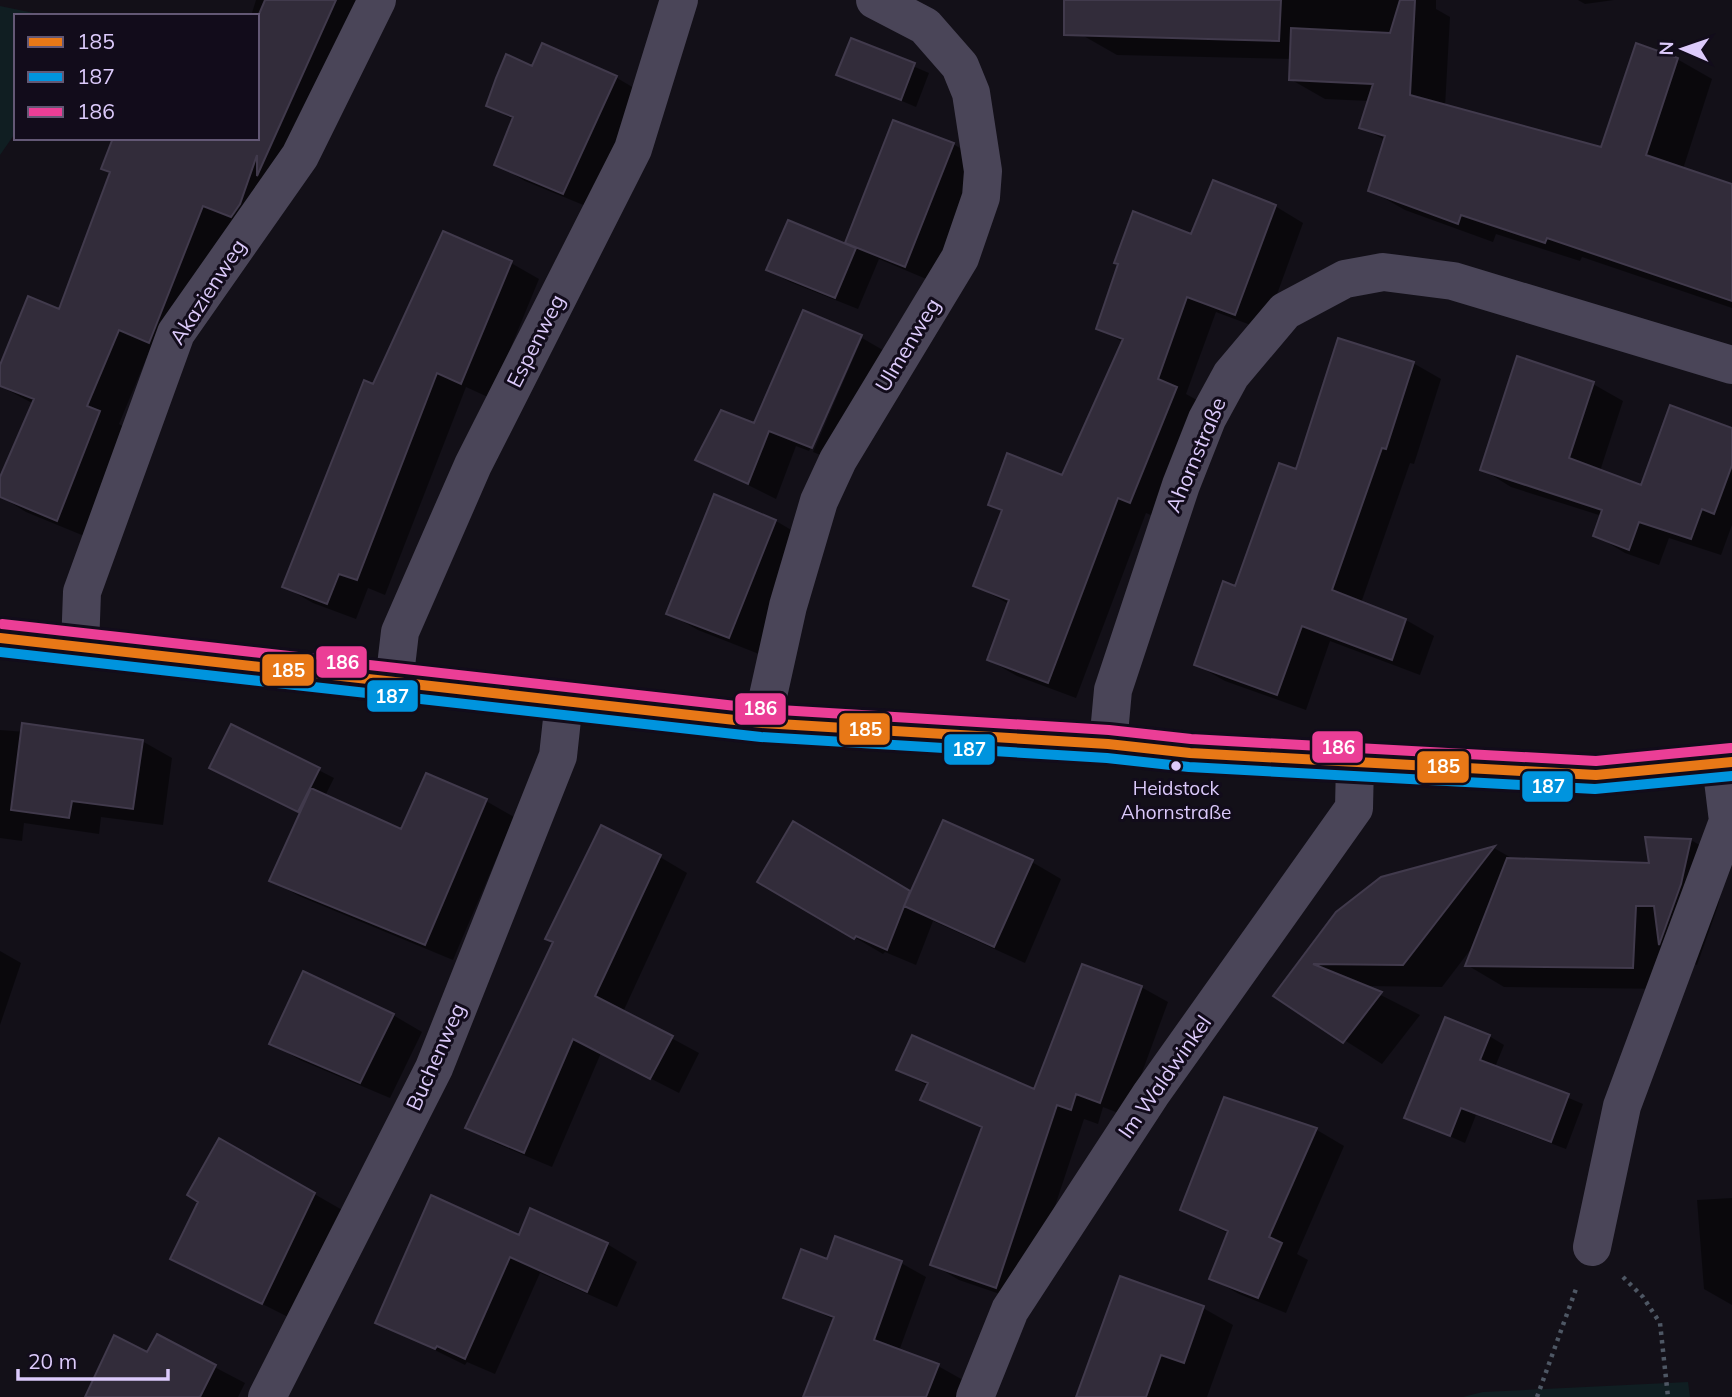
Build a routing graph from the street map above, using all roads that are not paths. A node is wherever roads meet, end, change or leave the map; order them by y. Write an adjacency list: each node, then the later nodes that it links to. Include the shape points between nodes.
1 (377, 0): 6 (street, Akazienweg, via 300,156 176,333 82,592)
2 (679, 0): 7 (street, Espenweg, via 633,149 473,465 400,632)
3 (875, 0): 9 (street, Ulmenweg, via 925,26 960,66 971,93 983,171 981,197 960,258 838,460 819,501 788,606)
4 (1732, 365): 10 (street, Ahornstraße, via 1454,281 1418,276 1382,272 1345,279 1285,311 1231,375 1203,430 1113,690)
5 (0, 638): 6 (street)
6 (80, 647): 7 (street)
7 (394, 682): 8 (street)
8 (564, 701): 9 (street); 14 (street, Buchenweg, via 558,756 435,1068)
9 (762, 723): 10 (street)
10 (1108, 744): 11 (street)
11 (1354, 763): 12 (street, via 1596,775); 15 (street, Im Waldwinkel, via 1354,808 1151,1094 1010,1310)
12 (1726, 763): 13 (street, via 1728,821 1622,1106)
13 (1592, 1247)
14 (267, 1397)
15 (975, 1397)

